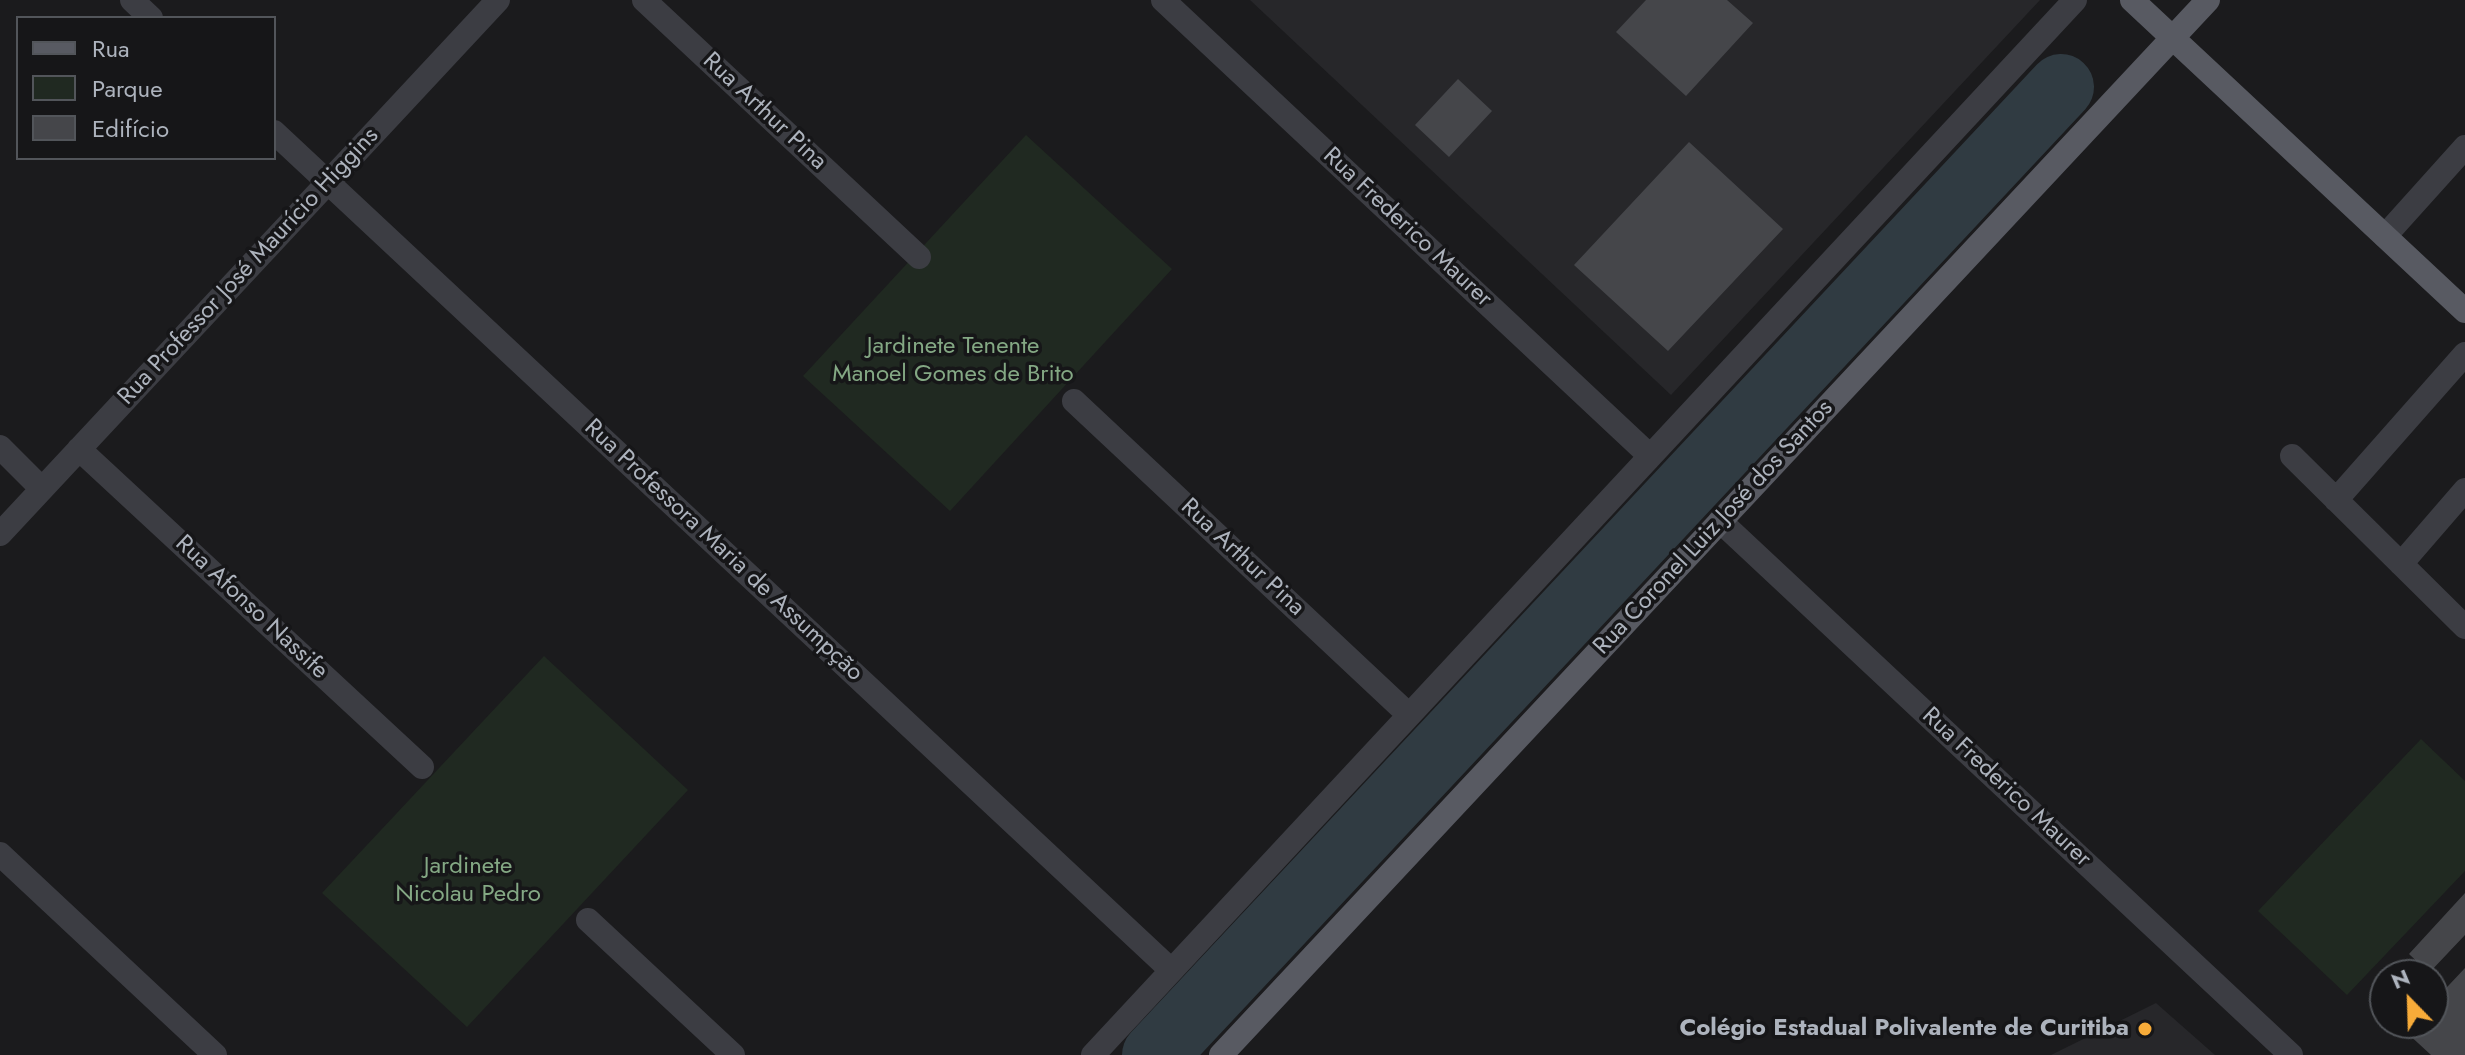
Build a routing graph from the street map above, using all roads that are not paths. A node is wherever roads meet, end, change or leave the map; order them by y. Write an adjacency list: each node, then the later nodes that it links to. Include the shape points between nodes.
1 (132, 0): 8 (street)
2 (498, 0): 12 (street, Rua Professor José Maurício Higgins)
3 (644, 0): 14 (street, Rua Arthur Pina)
4 (1163, 0): 20 (street, Rua Frederico Maurer)
5 (2075, 0): 20 (street)
6 (2132, 0): 9 (main road)
7 (2208, 0): 9 (main road, Rua Coronel Luiz José dos Santos)
8 (149, 16)
9 (2172, 38): 13 (main road); 25 (main road, Rua Coronel Luiz José dos Santos)
10 (276, 134): 12 (street, Rua Professora Maria de Assumpção)
11 (2465, 147): 13 (street)
12 (328, 183): 19 (street, Rua Professor José Maurício Higgins); 33 (street, Rua Professora Maria de Assumpção)
13 (2385, 236): 15 (main road)
14 (919, 257)
15 (2465, 311)
16 (2465, 354): 24 (street)
17 (1074, 401): 29 (street, Rua Arthur Pina)
18 (0, 447): 22 (street)
19 (79, 449): 22 (street, Rua Professor José Maurício Higgins); 30 (street, Rua Afonso Nassife)
20 (1650, 456): 29 (street)
21 (2292, 456): 24 (street)
22 (42, 489): 26 (street, Rua Professor José Maurício Higgins)
23 (2465, 490): 27 (street)
24 (2336, 500): 27 (street)
25 (1720, 521): 37 (main road, Rua Coronel Luiz José dos Santos); 38 (street, Rua Frederico Maurer)
26 (0, 534)
27 (2401, 564): 28 (street)
28 (2465, 627)
29 (1409, 715): 33 (street)
30 (422, 767)
31 (0, 854): 34 (street)
32 (588, 920): 35 (street)
33 (1171, 970): 36 (street)
34 (215, 1055)
35 (733, 1055)
36 (1093, 1055)
37 (1221, 1055)
38 (2291, 1055)

